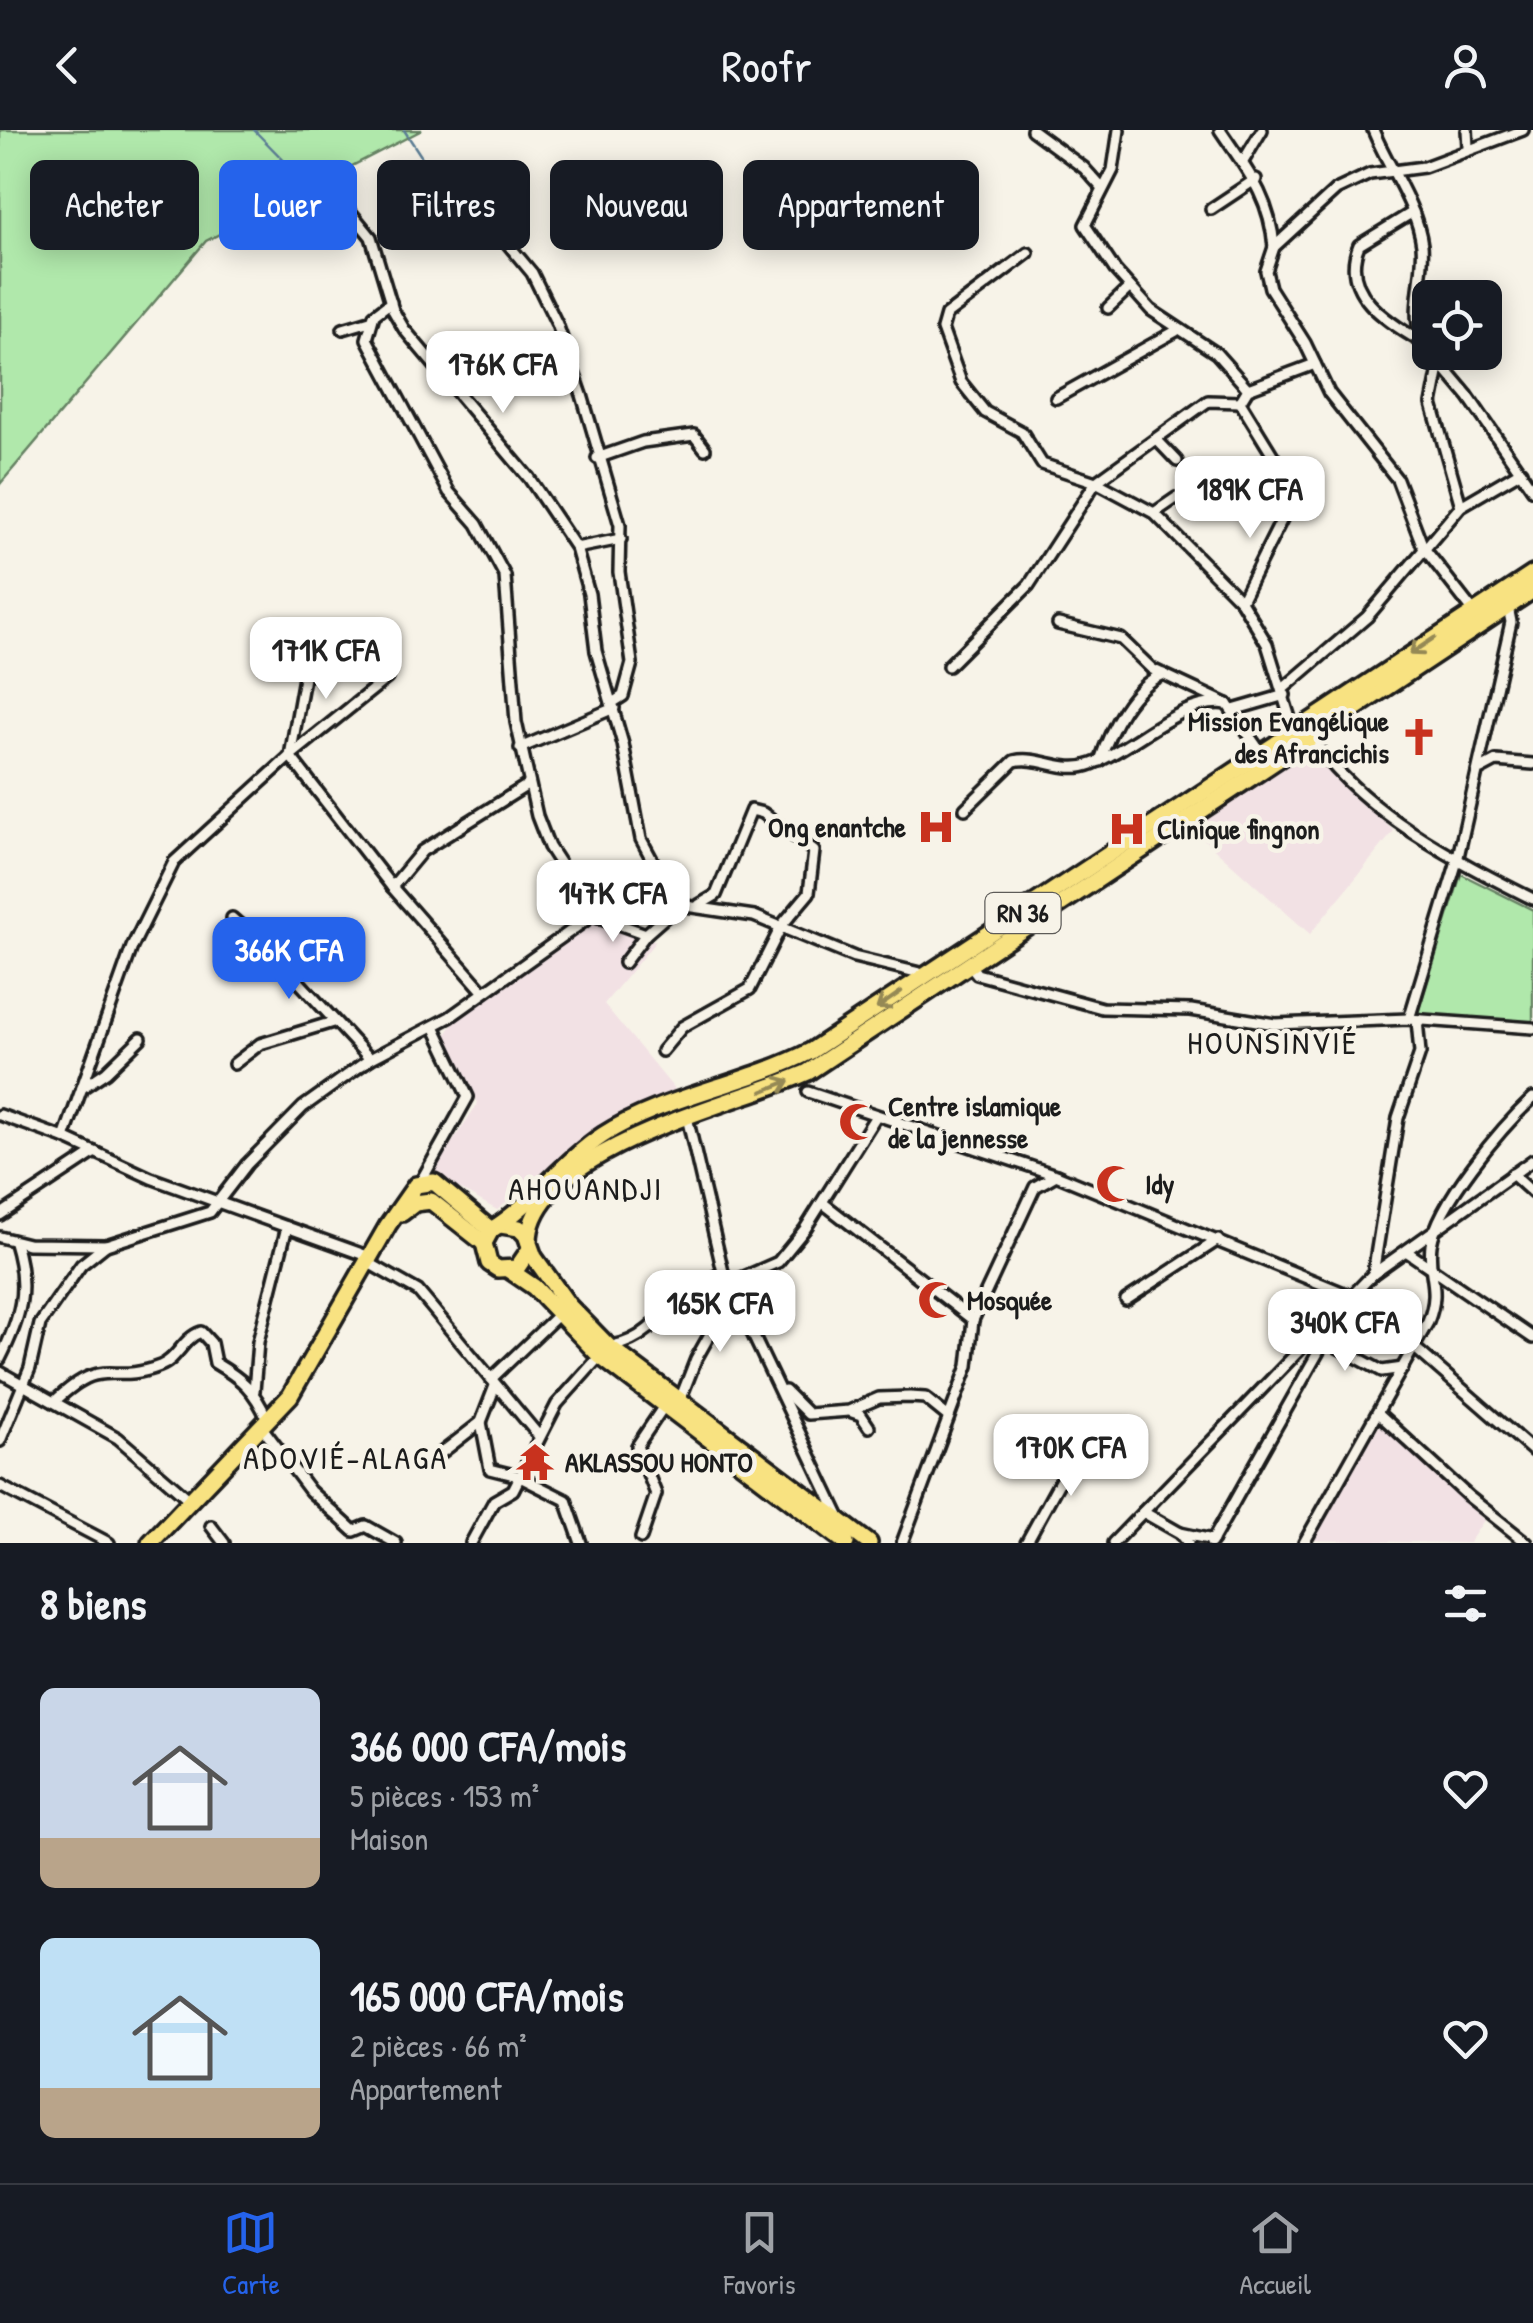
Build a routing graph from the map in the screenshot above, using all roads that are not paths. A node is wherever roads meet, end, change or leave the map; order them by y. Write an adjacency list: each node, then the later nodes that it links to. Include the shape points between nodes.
1 (1032, 130): 12 (street)
2 (1119, 130): 12 (street)
3 (1220, 130): 9 (street)
4 (1262, 130): 9 (street)
5 (1373, 130): 10 (street)
6 (1467, 130): 8 (street)
7 (1522, 130): 8 (street)
8 (1468, 147): 10 (street)
9 (1244, 160): 11 (street)
10 (1391, 174): 14 (street); 16 (street, via 1370,174 1336,190)
11 (1256, 178): 13 (street); 16 (street)
12 (1102, 188): 20 (street, via 1084,223)
13 (1212, 208)
14 (1413, 212): 19 (street, via 1423,256); 26 (street, via 1366,238 1356,253 1363,296)
15 (357, 220): 21 (street, via 371,237)
16 (1274, 247): 27 (street, via 1266,271 1270,288)
17 (513, 250): 35 (street, via 545,296)
18 (1028, 253): 38 (street, via 946,315 946,349 975,400 1022,432 1042,464)
19 (1418, 280)
20 (1130, 286): 22 (street); 25 (street)
21 (391, 302): 23 (street); 45 (street, via 404,328 528,478)
22 (1108, 308)
23 (370, 322): 24 (street); 61 (street, via 367,338 431,461 505,576)
24 (343, 329)
25 (1176, 331): 30 (street, via 1216,353); 31 (street)
26 (1412, 335)
27 (1315, 364): 30 (street); 44 (street, via 1328,393 1396,479)
28 (1439, 370): 41 (street, via 1432,404)
29 (1445, 370): 37 (street)
30 (1248, 389): 32 (street)
31 (1056, 398)
32 (1240, 402): 33 (street, via 1208,401); 48 (street, via 1293,497)
33 (1156, 439): 36 (street); 38 (street)
34 (705, 449): 35 (street, via 694,434)
35 (598, 458): 43 (street)
36 (1176, 461)
37 (1521, 471): 39 (street); 41 (street)
38 (1096, 482): 42 (street); 52 (street, via 1029,585)
39 (1533, 490)
40 (1176, 498): 42 (street)
41 (1461, 506): 44 (street)
42 (1154, 513): 48 (street)
43 (620, 539): 45 (street); 57 (street, via 632,663 623,696)
44 (1423, 547): 50 (street); 56 (street, via 1396,587)
45 (576, 548): 57 (street)
46 (1533, 574): 50 (main road, RN 36)
47 (1533, 590): 49 (main road, RN 36)
48 (1241, 600): 56 (street)
49 (1508, 607): 60 (main road, RN 36); 66 (street, via 1511,622)
50 (1473, 611): 59 (main road, RN 36, one-way to 59)
51 (1058, 624): 54 (street, via 1121,638)
52 (948, 666)
53 (305, 672): 63 (street)
54 (1163, 674): 58 (street); 64 (street, via 1124,713)
55 (387, 678): 63 (street)
56 (1284, 691): 58 (street); 59 (street)
57 (613, 706): 61 (street); 72 (street, via 641,839 680,892)
58 (1230, 707): 62 (street); 64 (street, via 1196,706)
59 (1294, 730): 62 (main road, RN 36)
60 (1312, 738): 69 (street, via 1383,808); 79 (main road, RN 36)
61 (520, 748): 67 (street)
62 (1262, 754): 80 (main road, RN 36)
63 (290, 756): 70 (street); 90 (street, via 174,862 132,947)
64 (1100, 760): 68 (street, via 1062,769 1020,759)
65 (1533, 764): 66 (street, via 1496,762)
66 (1481, 769): 69 (street)
67 (529, 784): 70 (street, via 422,851); 74 (street, via 549,847)
68 (966, 808)
69 (1457, 861): 71 (street); 82 (street)
70 (392, 887): 81 (street)
71 (1533, 900)
72 (679, 905): 73 (street); 77 (street)
73 (699, 905): 76 (street); 76 (street, via 716,895 749,813 757,809 814,851 809,893)
74 (593, 915): 77 (street); 81 (street)
75 (232, 918): 83 (street)
76 (782, 925): 80 (street, via 831,949); 87 (street, via 750,989 691,1021)
77 (646, 934): 78 (street)
78 (624, 963)
79 (970, 965): 82 (street, via 977,974 1102,1008 1192,1010 1275,1024); 94 (main road, RN 36, one-way to 79, via 808,1072)
80 (924, 974): 112 (main road, RN 36, one-way to 112, via 812,1051 602,1135)
81 (484, 991): 84 (street)
82 (1413, 1019): 85 (street); 123 (street, via 1420,1053 1398,1118)
83 (333, 1022): 88 (street); 89 (street, via 260,1044)
84 (434, 1026): 88 (street); 102 (street, via 468,1097)
85 (1533, 1028)
86 (141, 1038): 90 (street)
87 (662, 1051)
88 (370, 1059): 107 (street, via 303,1107)
89 (234, 1064)
90 (82, 1088): 96 (street)
91 (808, 1092): 95 (street)
92 (1533, 1098): 110 (street)
93 (0, 1115): 96 (street)
94 (687, 1116): 117 (main road, RN 36, via 626,1139 582,1168 538,1212); 122 (street)
95 (876, 1116): 99 (street); 106 (street)
96 (64, 1138): 97 (street)
97 (95, 1152): 107 (street); 108 (street)
98 (1533, 1160): 100 (street)
99 (1026, 1164): 101 (street); 103 (street)
100 (1512, 1174): 104 (street); 110 (street)
101 (1056, 1175): 103 (street); 114 (street)
102 (420, 1183): 105 (street); 109 (main road); 112 (main road, via 434,1182)
103 (1035, 1187): 130 (street)
104 (1533, 1193)
105 (419, 1202): 109 (main road); 112 (main road, via 440,1205)
106 (823, 1202): 124 (street, via 775,1266); 130 (street)
107 (218, 1204): 111 (street); 116 (street, via 200,1218)
108 (0, 1215)
109 (388, 1225): 119 (main road)
110 (1437, 1226): 118 (street); 120 (street)
111 (287, 1227): 119 (street); 143 (street, via 258,1342)
112 (492, 1232): 117 (main road, via 520,1228); 121 (main road, via 490,1263)
113 (0, 1237): 115 (street)
114 (1218, 1240): 127 (street); 128 (street)
115 (15, 1243): 116 (street); 136 (street, via 24,1302)
116 (106, 1245): 141 (street, via 81,1264 48,1308)
117 (530, 1246): 121 (main road, via 523,1264); 135 (main road)
118 (1406, 1251): 120 (street); 123 (street)
119 (368, 1260): 140 (street, via 418,1292); 151 (main road, via 300,1382)
120 (1432, 1267): 125 (street); 126 (street)
121 (509, 1270): 129 (main road)
122 (723, 1272): 124 (street); 135 (street, via 690,1283 640,1337)
123 (1372, 1274): 127 (street)
124 (730, 1290): 142 (street); 146 (street)
125 (1437, 1293): 126 (street); 134 (street)
126 (1464, 1294): 132 (street)
127 (1351, 1296): 131 (street)
128 (1126, 1300)
129 (559, 1314): 135 (main road); 140 (street)
130 (972, 1320): 149 (street, via 972,1350)
131 (1321, 1328): 133 (street); 161 (street)
132 (1533, 1338)
133 (1324, 1342): 138 (street); 167 (street)
134 (1415, 1348): 137 (street); 156 (street)
135 (604, 1351): 146 (main road); 153 (street)
136 (0, 1359)
137 (1403, 1368): 138 (street); 144 (street)
138 (1382, 1371): 144 (street)
139 (0, 1372): 141 (street)
140 (493, 1383): 150 (street); 153 (street)
141 (24, 1384): 145 (street); 155 (street)
142 (780, 1386): 147 (street, via 808,1414); 162 (street)
143 (254, 1391): 145 (street, via 214,1363 212,1343 201,1332 158,1367 92,1372); 151 (street)
144 (1390, 1394): 148 (street)
145 (54, 1402): 160 (street, via 118,1438)
146 (672, 1403): 162 (main road); 166 (street, via 637,1446 656,1494); 175 (main road)
147 (850, 1410): 149 (street, via 880,1398 910,1397 926,1398); 152 (street)
148 (1378, 1414): 181 (street); 182 (street)
149 (946, 1415): 177 (street)
150 (481, 1422): 157 (street); 158 (street, via 490,1469)
151 (264, 1423): 160 (main road); 164 (street, via 310,1491)
152 (868, 1427)
153 (538, 1435): 158 (street)
154 (1083, 1439): 178 (street)
155 (0, 1440)
156 (1533, 1451)
157 (440, 1454)
158 (518, 1476): 173 (street, via 513,1490 494,1501); 174 (street, via 572,1506)
159 (0, 1486): 168 (street)
160 (192, 1502): 169 (main road)
161 (1143, 1512): 165 (street); 179 (street)
162 (841, 1521): 176 (main road)
163 (211, 1526): 170 (street)
164 (354, 1531): 171 (street); 172 (street, via 366,1526)
165 (1180, 1532): 167 (street); 180 (street)
166 (641, 1538)
167 (1212, 1541)
168 (109, 1543)
169 (150, 1543)
170 (224, 1543)
171 (346, 1543)
172 (396, 1543)
173 (472, 1543)
174 (581, 1543)
175 (846, 1543)
176 (869, 1543)
177 (902, 1543)
178 (1026, 1543)
179 (1113, 1543)
180 (1188, 1543)
181 (1304, 1543)
182 (1528, 1543)

